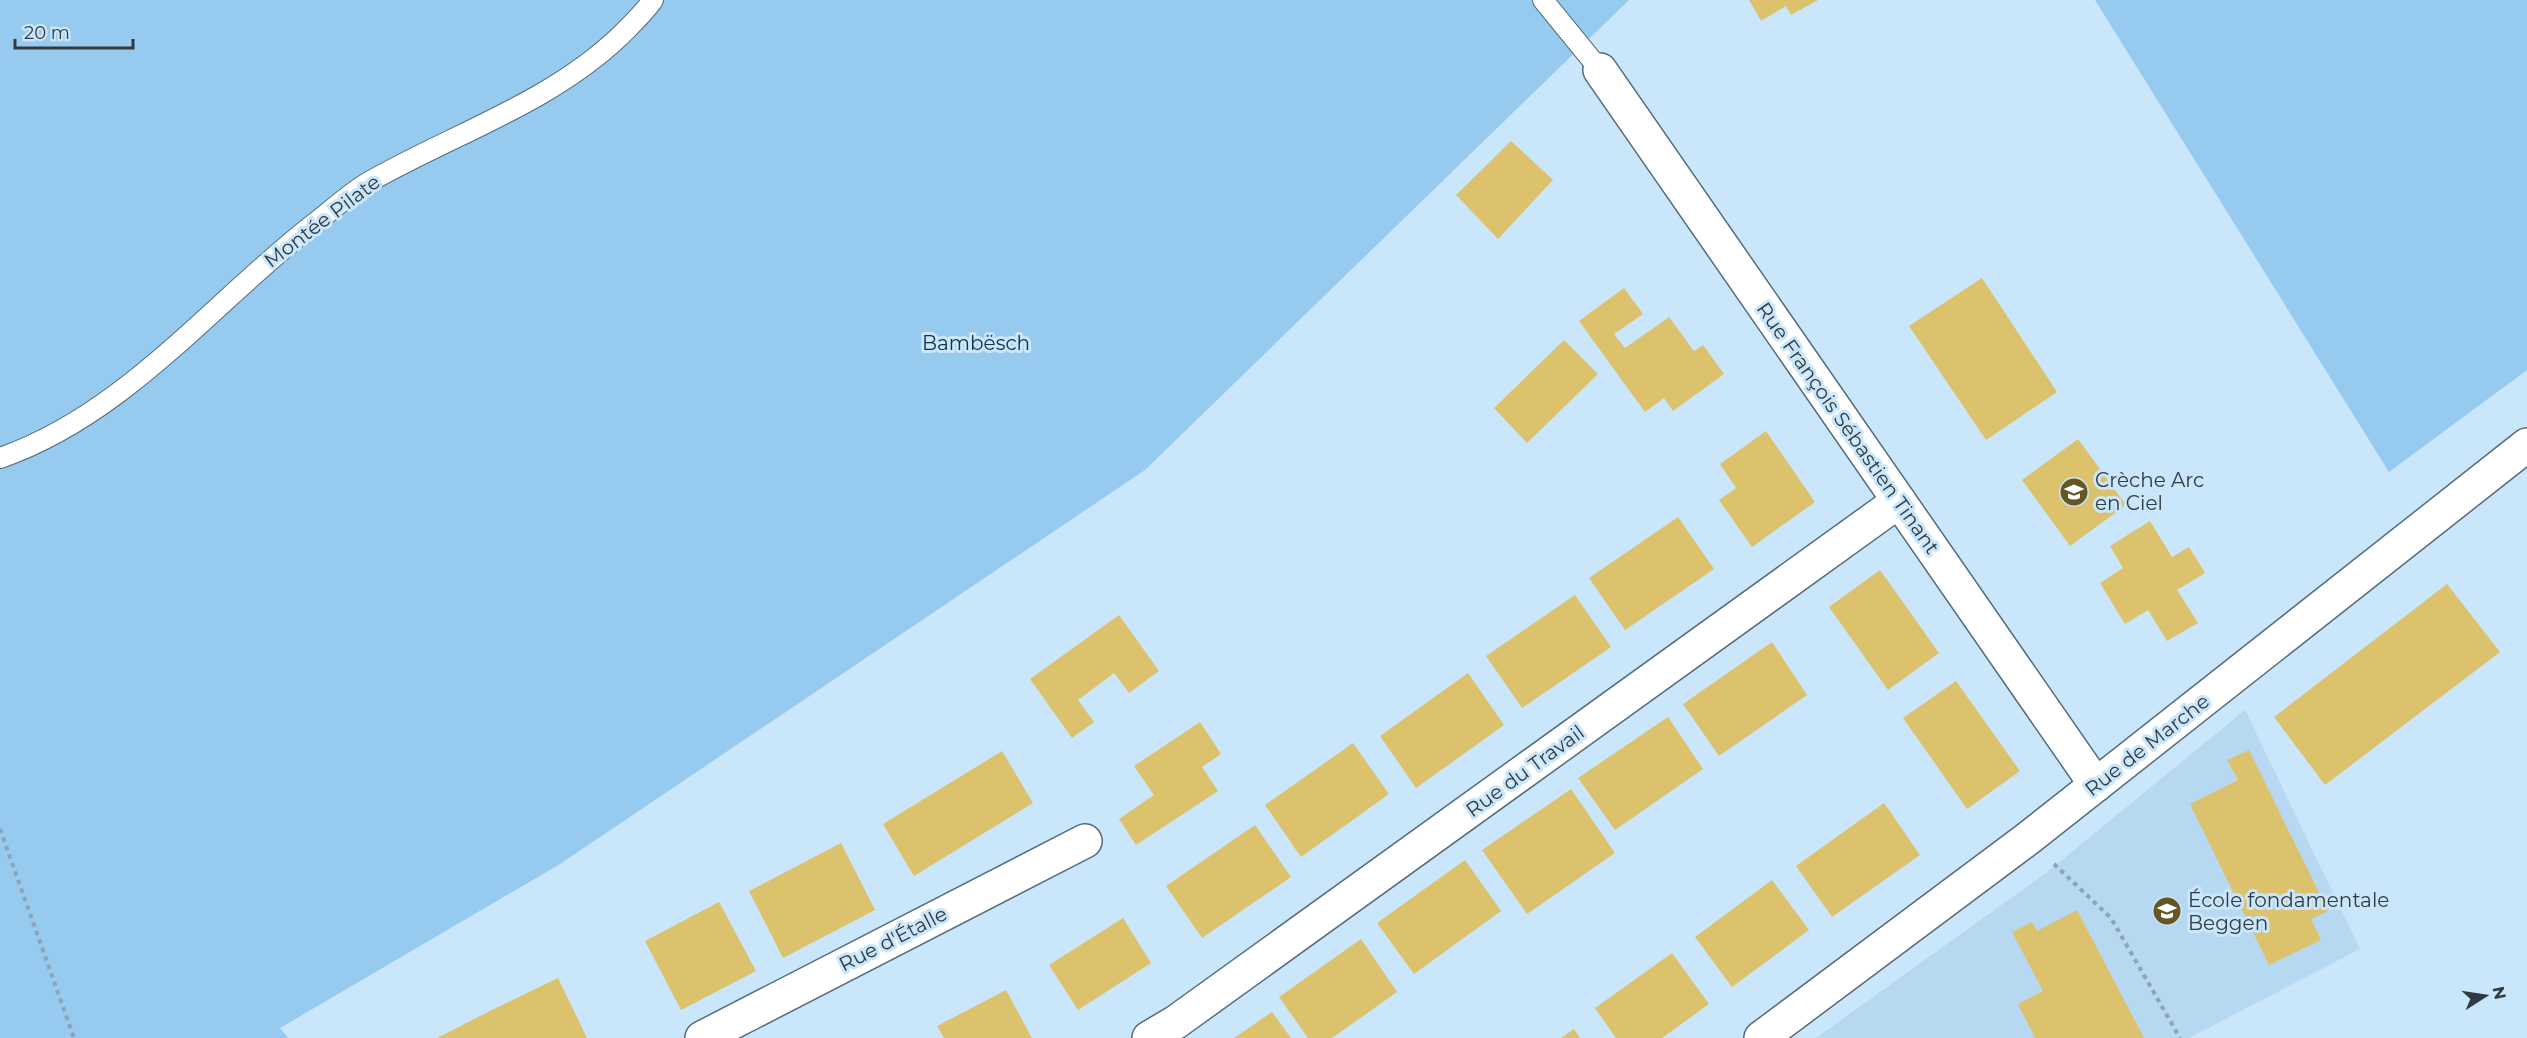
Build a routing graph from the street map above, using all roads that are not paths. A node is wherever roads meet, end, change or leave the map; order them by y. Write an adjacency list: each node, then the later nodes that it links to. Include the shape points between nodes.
1 (652, 0): 5 (lane, Montée Pilate, via 645,12 592,63 510,112 367,183 281,249 153,364 89,413)
2 (1543, 0): 3 (lane)
3 (1600, 70): 6 (street, Rue François Sébastien Tinant)
4 (2527, 446): 7 (street, Rue de Marche)
5 (0, 458)
6 (1899, 501): 7 (street, Rue François Sébastien Tinant); 10 (street, Rue du Travail)
7 (2096, 785): 11 (street, Rue de Marche)
8 (1085, 841): 9 (street, Rue d'Étalle)
9 (702, 1038)
10 (1149, 1038)
11 (1761, 1038)

